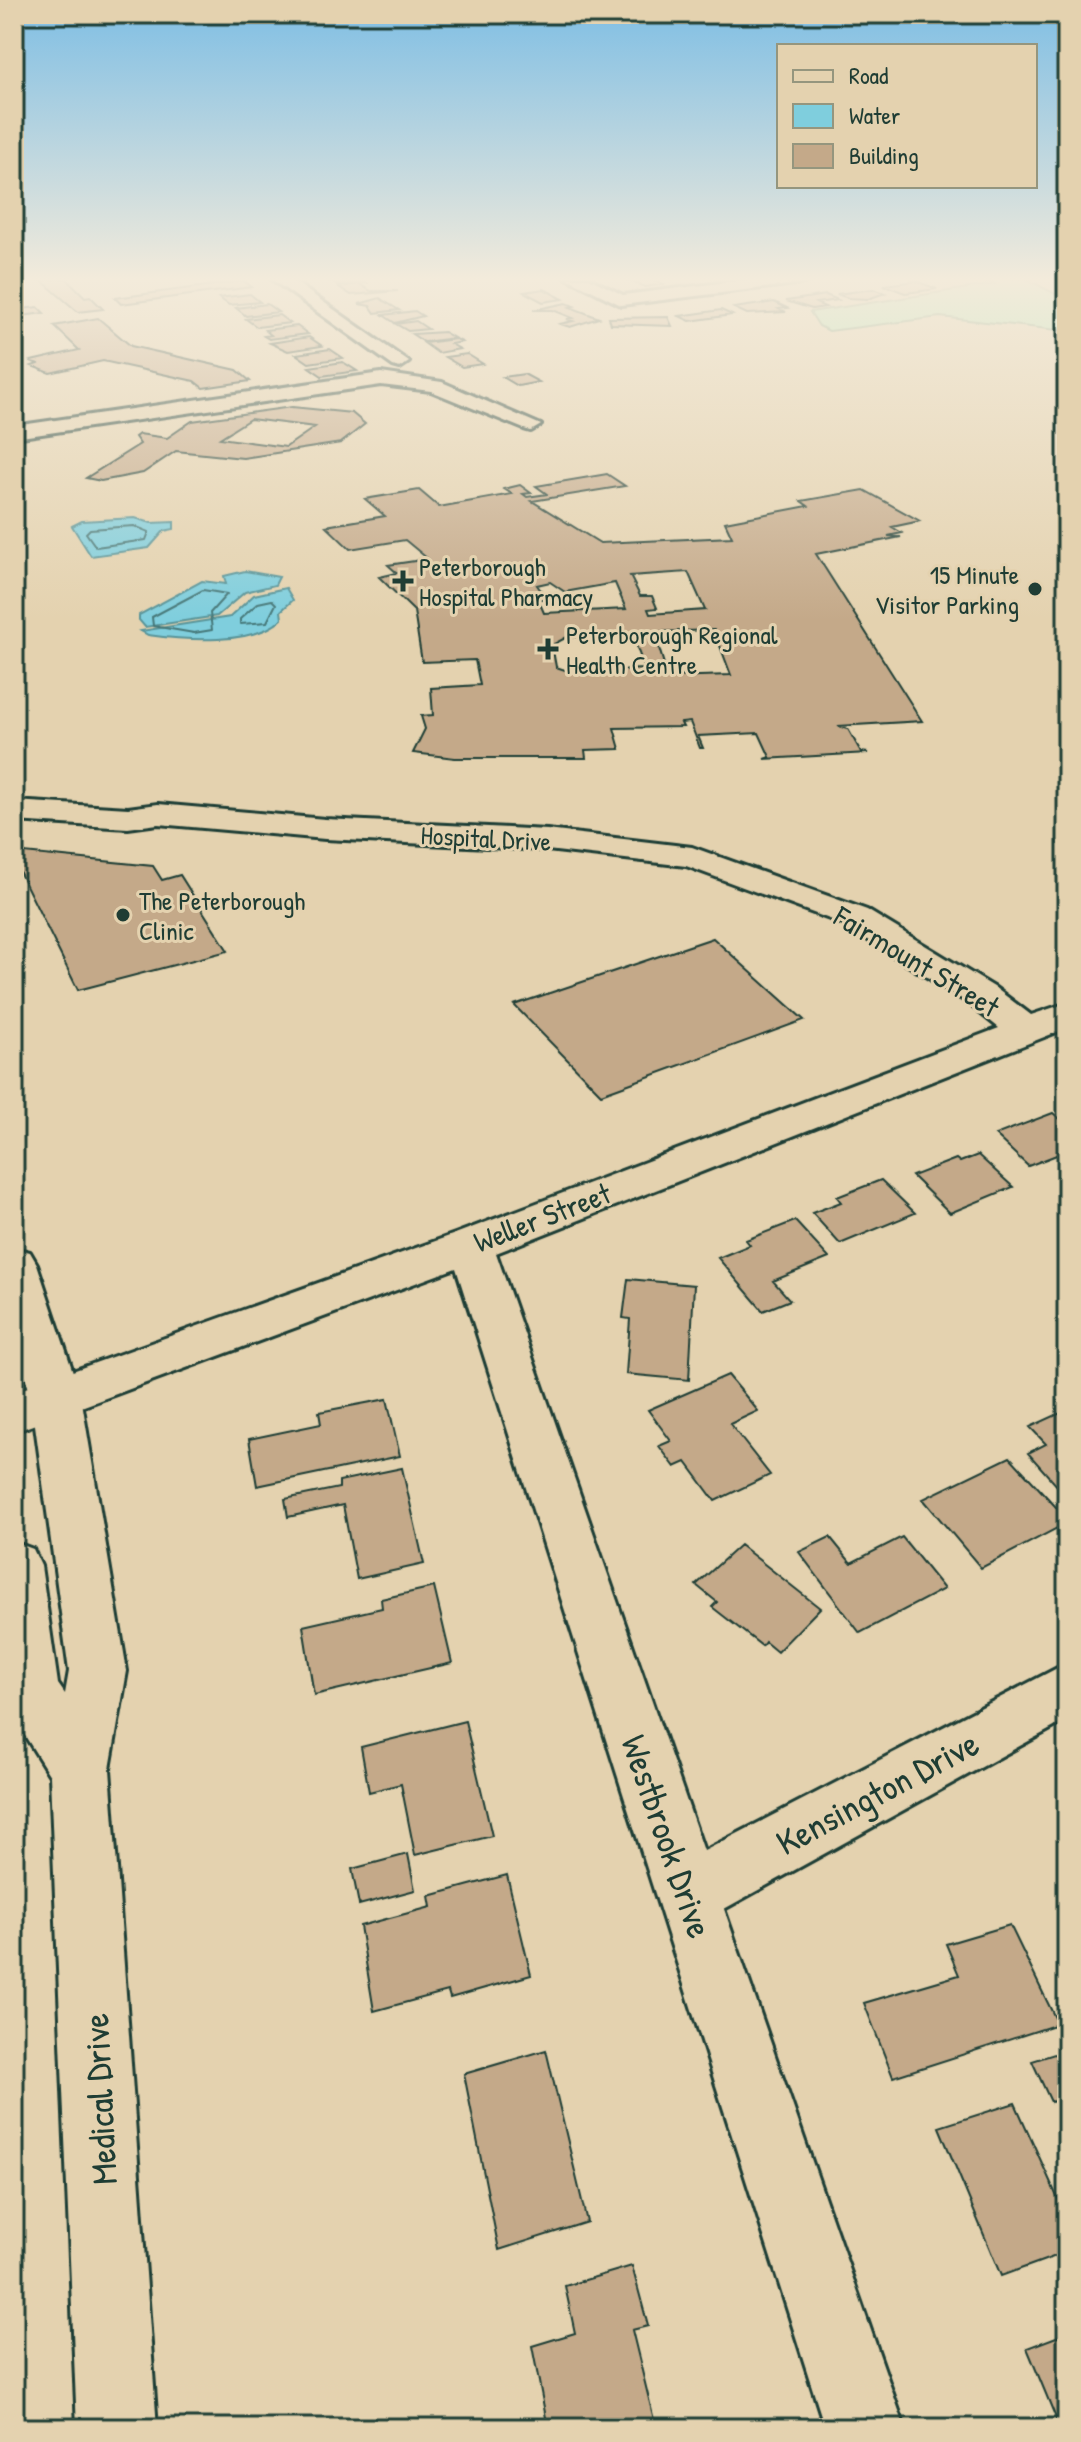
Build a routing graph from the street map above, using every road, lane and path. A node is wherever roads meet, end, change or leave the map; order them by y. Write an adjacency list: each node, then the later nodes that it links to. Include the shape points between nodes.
1 (291, 392): 4 (street)
2 (450, 392): 3 (street)
3 (531, 425)
4 (14, 432)
5 (14, 790): 7 (street, Hospital Drive, via 139,801)
6 (14, 811): 7 (street, Hospital Drive, via 128,818)
7 (158, 814): 8 (street, Hospital Drive, via 547,840 692,857)
8 (806, 899): 10 (street, Fairmount Street, via 855,917 981,995)
9 (1067, 1015): 10 (street, Weller Street)
10 (1025, 1029): 11 (street, Weller Street)
11 (471, 1245): 13 (street, Weller Street); 17 (street, Westbrook Drive)
12 (14, 1264): 13 (street, Medical Drive)
13 (35, 1404): 16 (street, Medical Drive, via 98,1671)
14 (14, 1566): 16 (street, Medical Drive, via 30,1692)
15 (1067, 1690): 17 (street, Kensington Drive)
16 (80, 1769): 18 (street, Medical Drive)
17 (687, 1894): 19 (street, Westbrook Drive)
18 (117, 2428)
19 (865, 2428)

